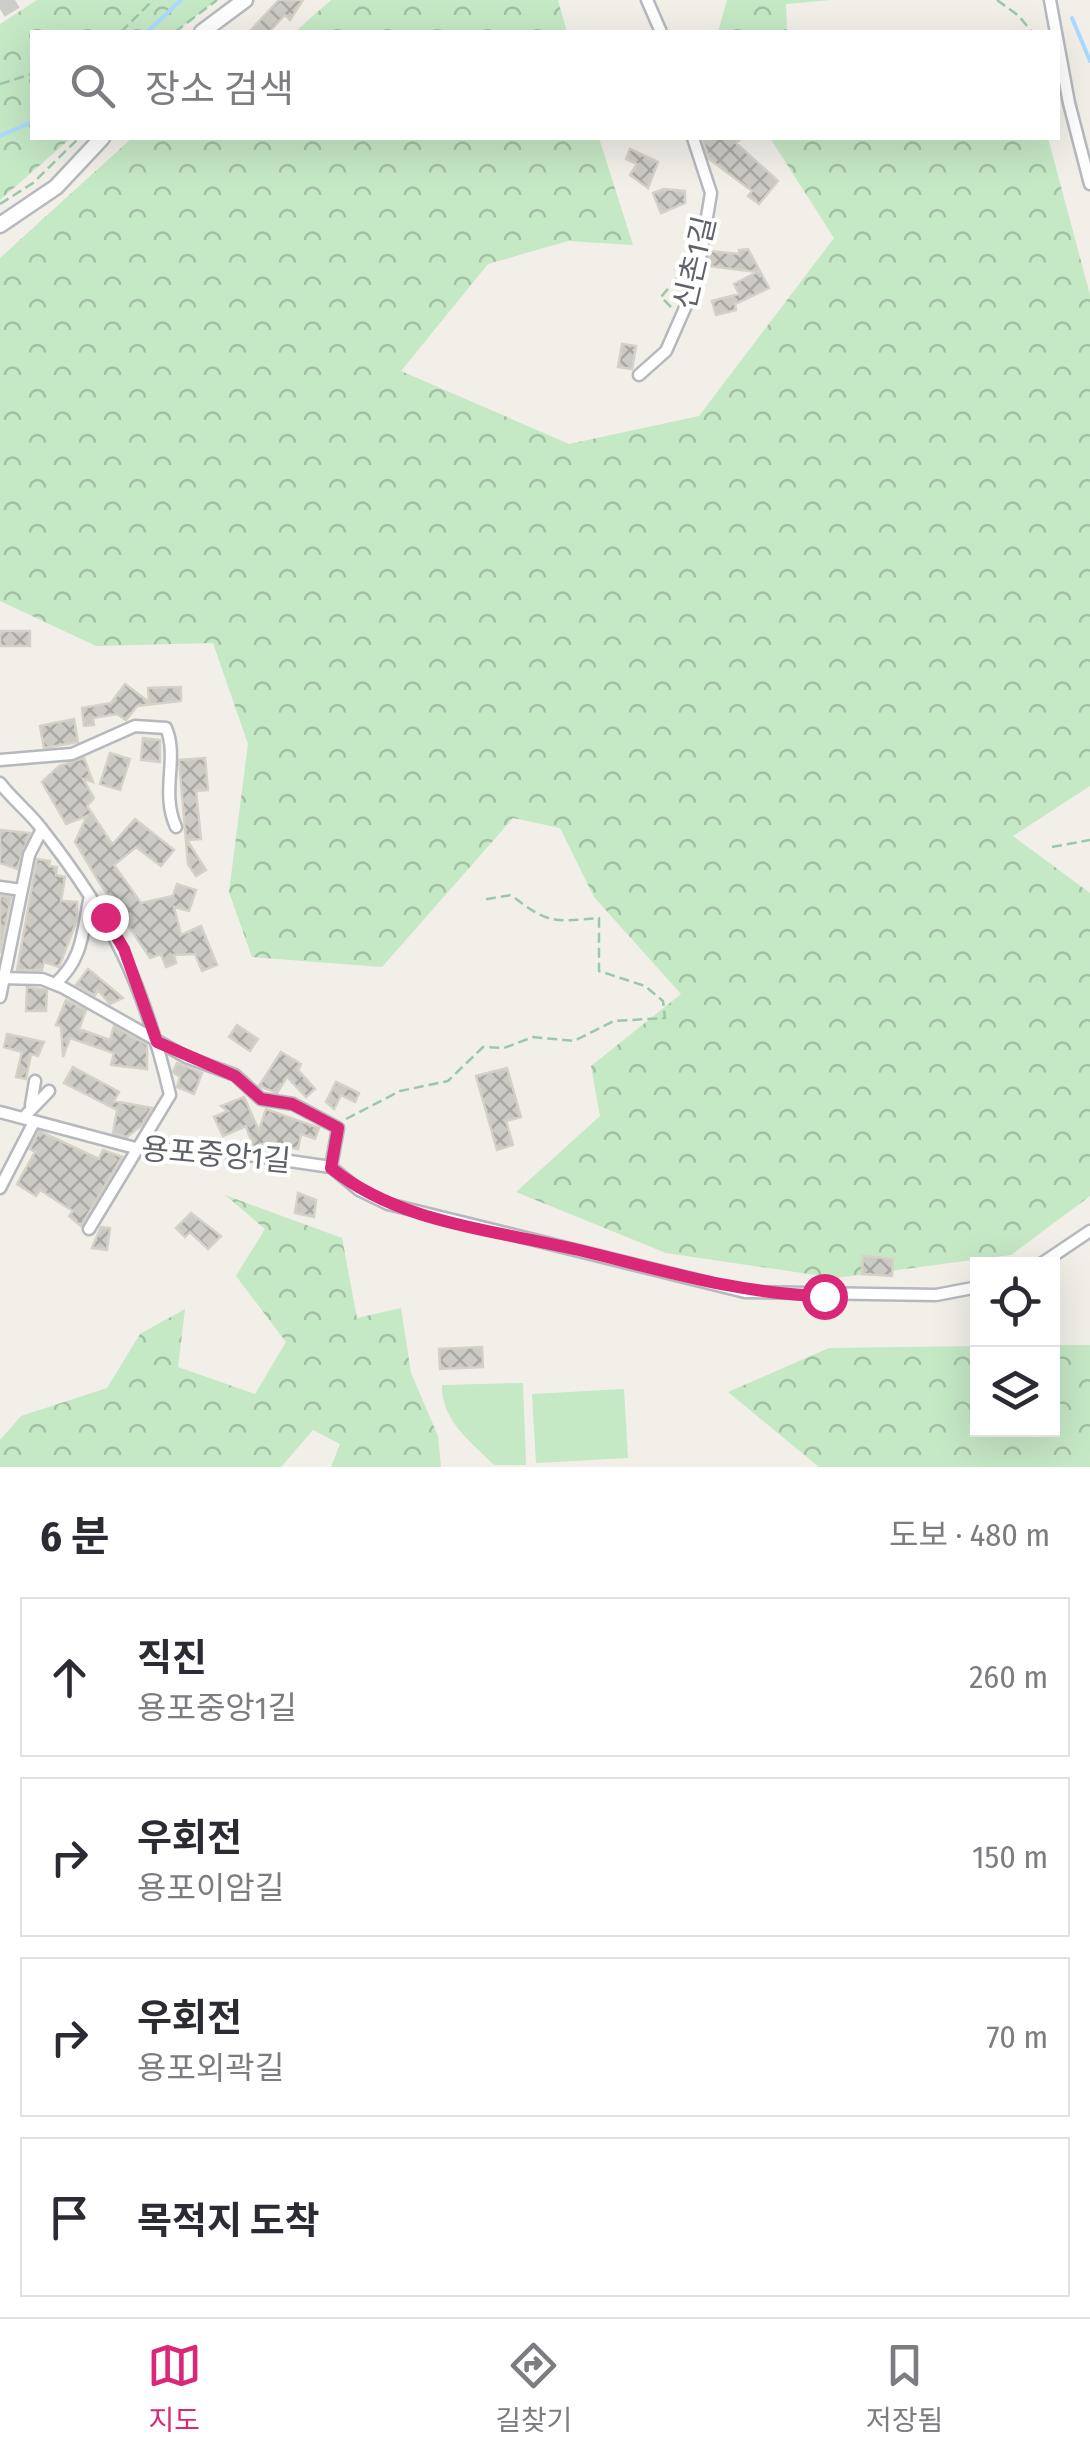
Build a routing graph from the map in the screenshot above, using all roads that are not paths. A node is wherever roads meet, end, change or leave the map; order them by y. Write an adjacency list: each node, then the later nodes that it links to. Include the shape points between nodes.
1 (246, 0): 4 (main road)
2 (647, 0): 5 (street)
3 (1050, 0): 6 (street)
4 (205, 30)
5 (660, 30)
6 (1056, 30)
7 (1060, 54): 10 (street)
8 (100, 140): 11 (main road, via 56,186)
9 (693, 140): 12 (street, 신촌1길, via 711,194 696,283 666,351)
10 (1090, 184)
11 (0, 225)
12 (639, 375)
13 (0, 760): 15 (street, via 72,754 135,726 166,728 166,792)
14 (0, 783): 16 (street)
15 (176, 828)
16 (42, 829): 18 (street); 19 (street)
17 (0, 887): 18 (street)
18 (22, 890): 20 (street)
19 (90, 896): 21 (street, via 80,952); 23 (street, via 124,949)
20 (2, 978): 21 (street); 22 (street)
21 (55, 984): 23 (street)
22 (0, 996)
23 (157, 1042): 29 (street, via 170,1095); 30 (street, via 235,1076 261,1099 292,1104 338,1128)
24 (35, 1081): 26 (street)
25 (49, 1090): 26 (street)
26 (31, 1106): 28 (street)
27 (0, 1112): 28 (street, 용포중앙1길)
28 (28, 1120): 29 (street, 용포중앙1길); 31 (street)
29 (139, 1149): 30 (street, 용포중앙1길, via 206,1149); 32 (street)
30 (331, 1168): 35 (street, 용포중앙1길, via 388,1204 745,1292 936,1294)
31 (0, 1188)
32 (90, 1229)
33 (1090, 1231): 34 (street)
34 (1051, 1257)
35 (970, 1288)

